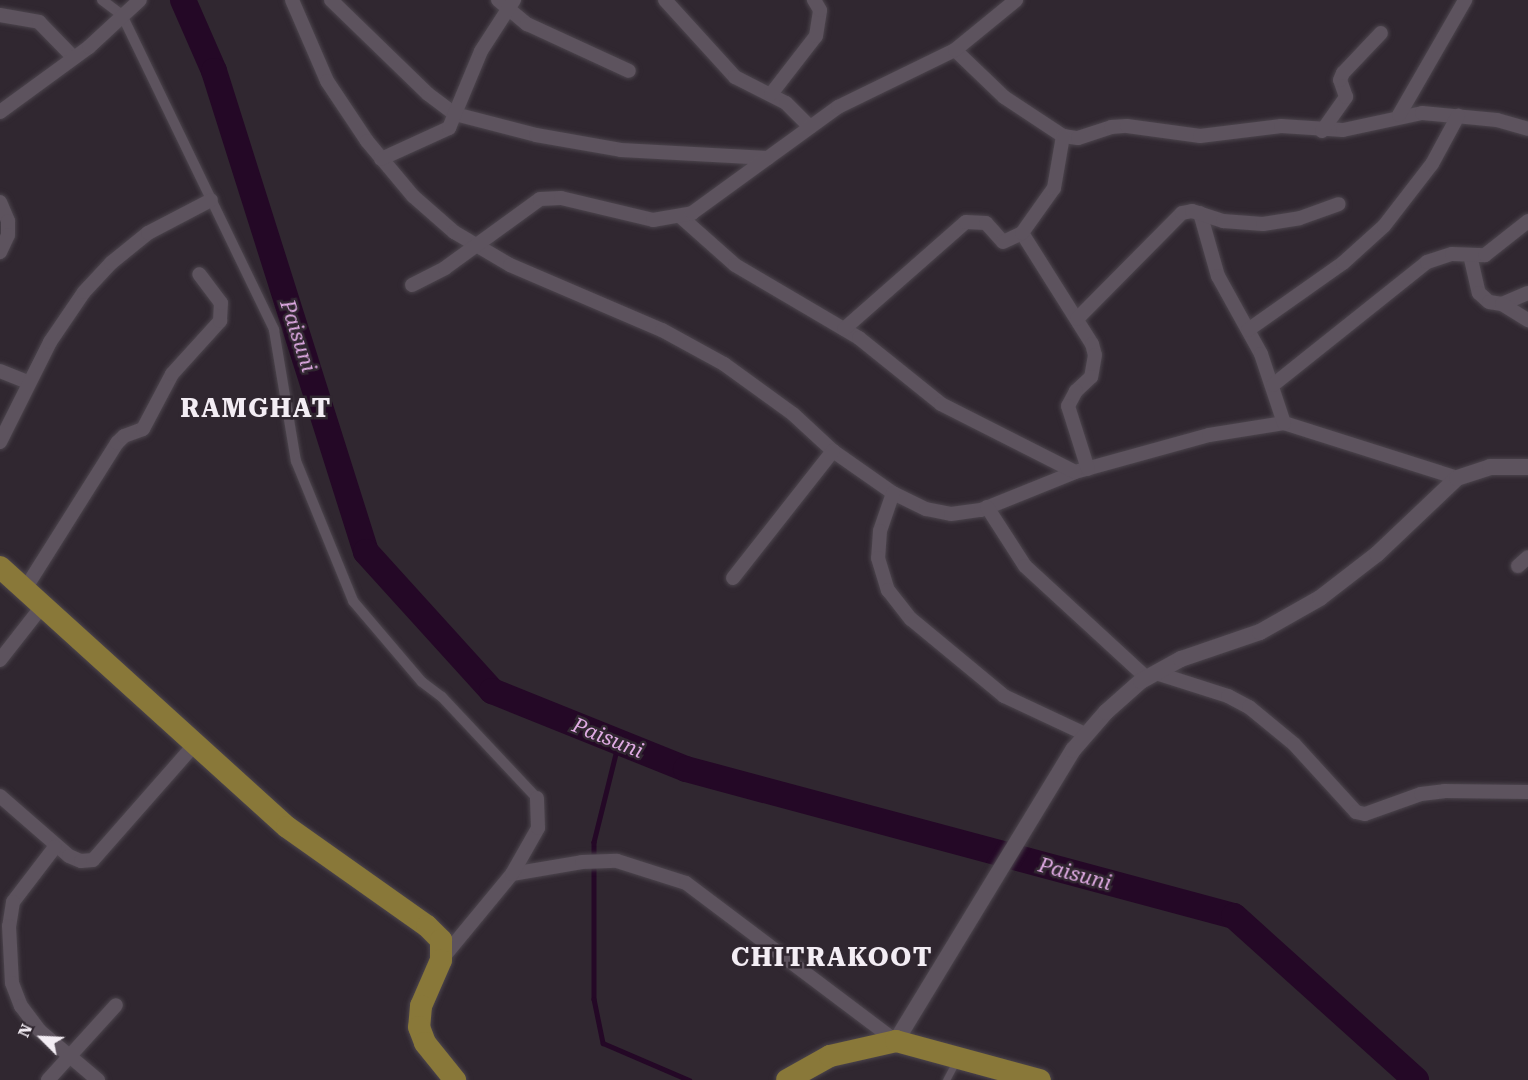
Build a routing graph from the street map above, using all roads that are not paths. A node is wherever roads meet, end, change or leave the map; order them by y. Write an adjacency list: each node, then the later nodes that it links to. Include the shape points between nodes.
1 (102, 0): 11 (street)
2 (292, 0): 26 (street, via 327,81)
3 (331, 0): 18 (street, via 428,94)
4 (665, 0): 16 (street, via 735,77)
5 (814, 0): 16 (street, via 820,10 816,36)
6 (1016, 0): 13 (street)
7 (1465, 0): 19 (street)
8 (137, 1): 11 (street)
9 (506, 3): 15 (street, via 527,24); 18 (street, via 481,51)
10 (0, 15): 14 (street, via 39,22)
11 (122, 15): 14 (street); 27 (street)
12 (1381, 33): 23 (street, via 1343,73 1340,80 1346,97)
13 (955, 50): 21 (street, via 882,83); 24 (street, via 1004,98)
14 (74, 58): 17 (street)
15 (629, 71)
16 (771, 94): 21 (street)
17 (0, 112)
18 (456, 114): 25 (street, via 536,135 621,150); 26 (street, via 444,132)
19 (1399, 115): 20 (street); 23 (street, via 1343,130)
20 (1458, 116): 22 (street); 44 (street, via 1432,164 1384,226 1343,262)
21 (810, 127): 25 (street)
22 (1528, 129)
23 (1322, 131): 24 (street, via 1281,126 1230,135 1181,136 1127,126 1078,138)
24 (1063, 136): 33 (street, via 1054,188)
25 (768, 158): 31 (street, via 709,204)
26 (381, 159): 34 (street, via 413,196)
27 (211, 200): 46 (street, via 148,233 111,263 65,319); 66 (street, via 274,330 296,461 353,601 422,682 442,697)
28 (0, 201): 35 (street, via 8,228)
29 (1339, 204): 30 (street, via 1300,218 1263,224 1223,221)
30 (1200, 213): 41 (street, via 1182,213 1170,223); 44 (street, via 1218,276)
31 (681, 217): 34 (street, via 653,220 561,198 540,199); 43 (street, via 735,265)
32 (1528, 221): 36 (street, via 1490,252)
33 (1022, 233): 41 (street); 43 (street, via 1003,242 986,223 966,222)
34 (473, 245): 38 (street, via 444,268); 50 (street, via 541,279 662,330 724,364 793,414)
35 (0, 252)
36 (1470, 255): 40 (street, via 1479,293 1489,302); 47 (street, via 1439,256 1427,262)
37 (199, 274): 58 (street, via 221,303 220,321 205,343 172,374 143,429 117,443)
38 (412, 285)
39 (1528, 293): 40 (street)
40 (1502, 304): 42 (street)
41 (1077, 319): 52 (street, via 1095,355 1091,377 1076,391 1068,406)
42 (1528, 320)
43 (844, 329): 52 (street, via 940,404)
44 (1248, 330): 47 (street)
45 (0, 371): 46 (street)
46 (29, 383): 49 (street)
47 (1274, 385): 48 (street)
48 (1284, 423): 52 (street, via 1209,435); 53 (street)
49 (0, 442)
50 (833, 451): 54 (street); 57 (street)
51 (1528, 467): 53 (street, via 1490,467)
52 (1082, 471): 55 (street)
53 (1457, 478): 61 (street, via 1377,554 1320,598 1260,632 1181,659)
54 (893, 493): 55 (street, via 926,509 951,514); 62 (street, via 880,531 878,558 888,590 911,619 1004,696)
55 (987, 507): 61 (street, via 1025,566)
56 (0, 567): 58 (highway)
57 (733, 578)
58 (26, 589): 59 (highway)
59 (43, 605): 60 (street); 63 (highway)
60 (0, 660)
61 (1151, 675): 62 (street); 64 (street, via 1228,696 1249,707 1294,744 1356,812 1365,814 1444,790)
62 (1085, 734): 71 (street, via 930,980)
63 (193, 746): 67 (street, via 93,860 81,861); 69 (highway, via 287,827 428,926 441,940)
64 (1528, 792)
65 (0, 796): 67 (street)
66 (537, 798): 68 (street, via 538,828)
67 (55, 847): 73 (street, via 13,902 9,926 12,983 21,1006 40,1031)
68 (512, 874): 69 (street); 71 (street, via 582,862 617,861 686,883)
69 (441, 960): 76 (highway, via 421,1006 419,1027 425,1043)
70 (116, 1005): 73 (street)
71 (896, 1041): 72 (highway); 77 (highway, via 830,1056)
72 (959, 1056): 78 (lane); 79 (highway)
73 (70, 1057): 74 (street); 75 (street)
74 (48, 1080)
75 (98, 1080)
76 (455, 1080)
77 (787, 1080)
78 (946, 1080)
79 (1040, 1080)

